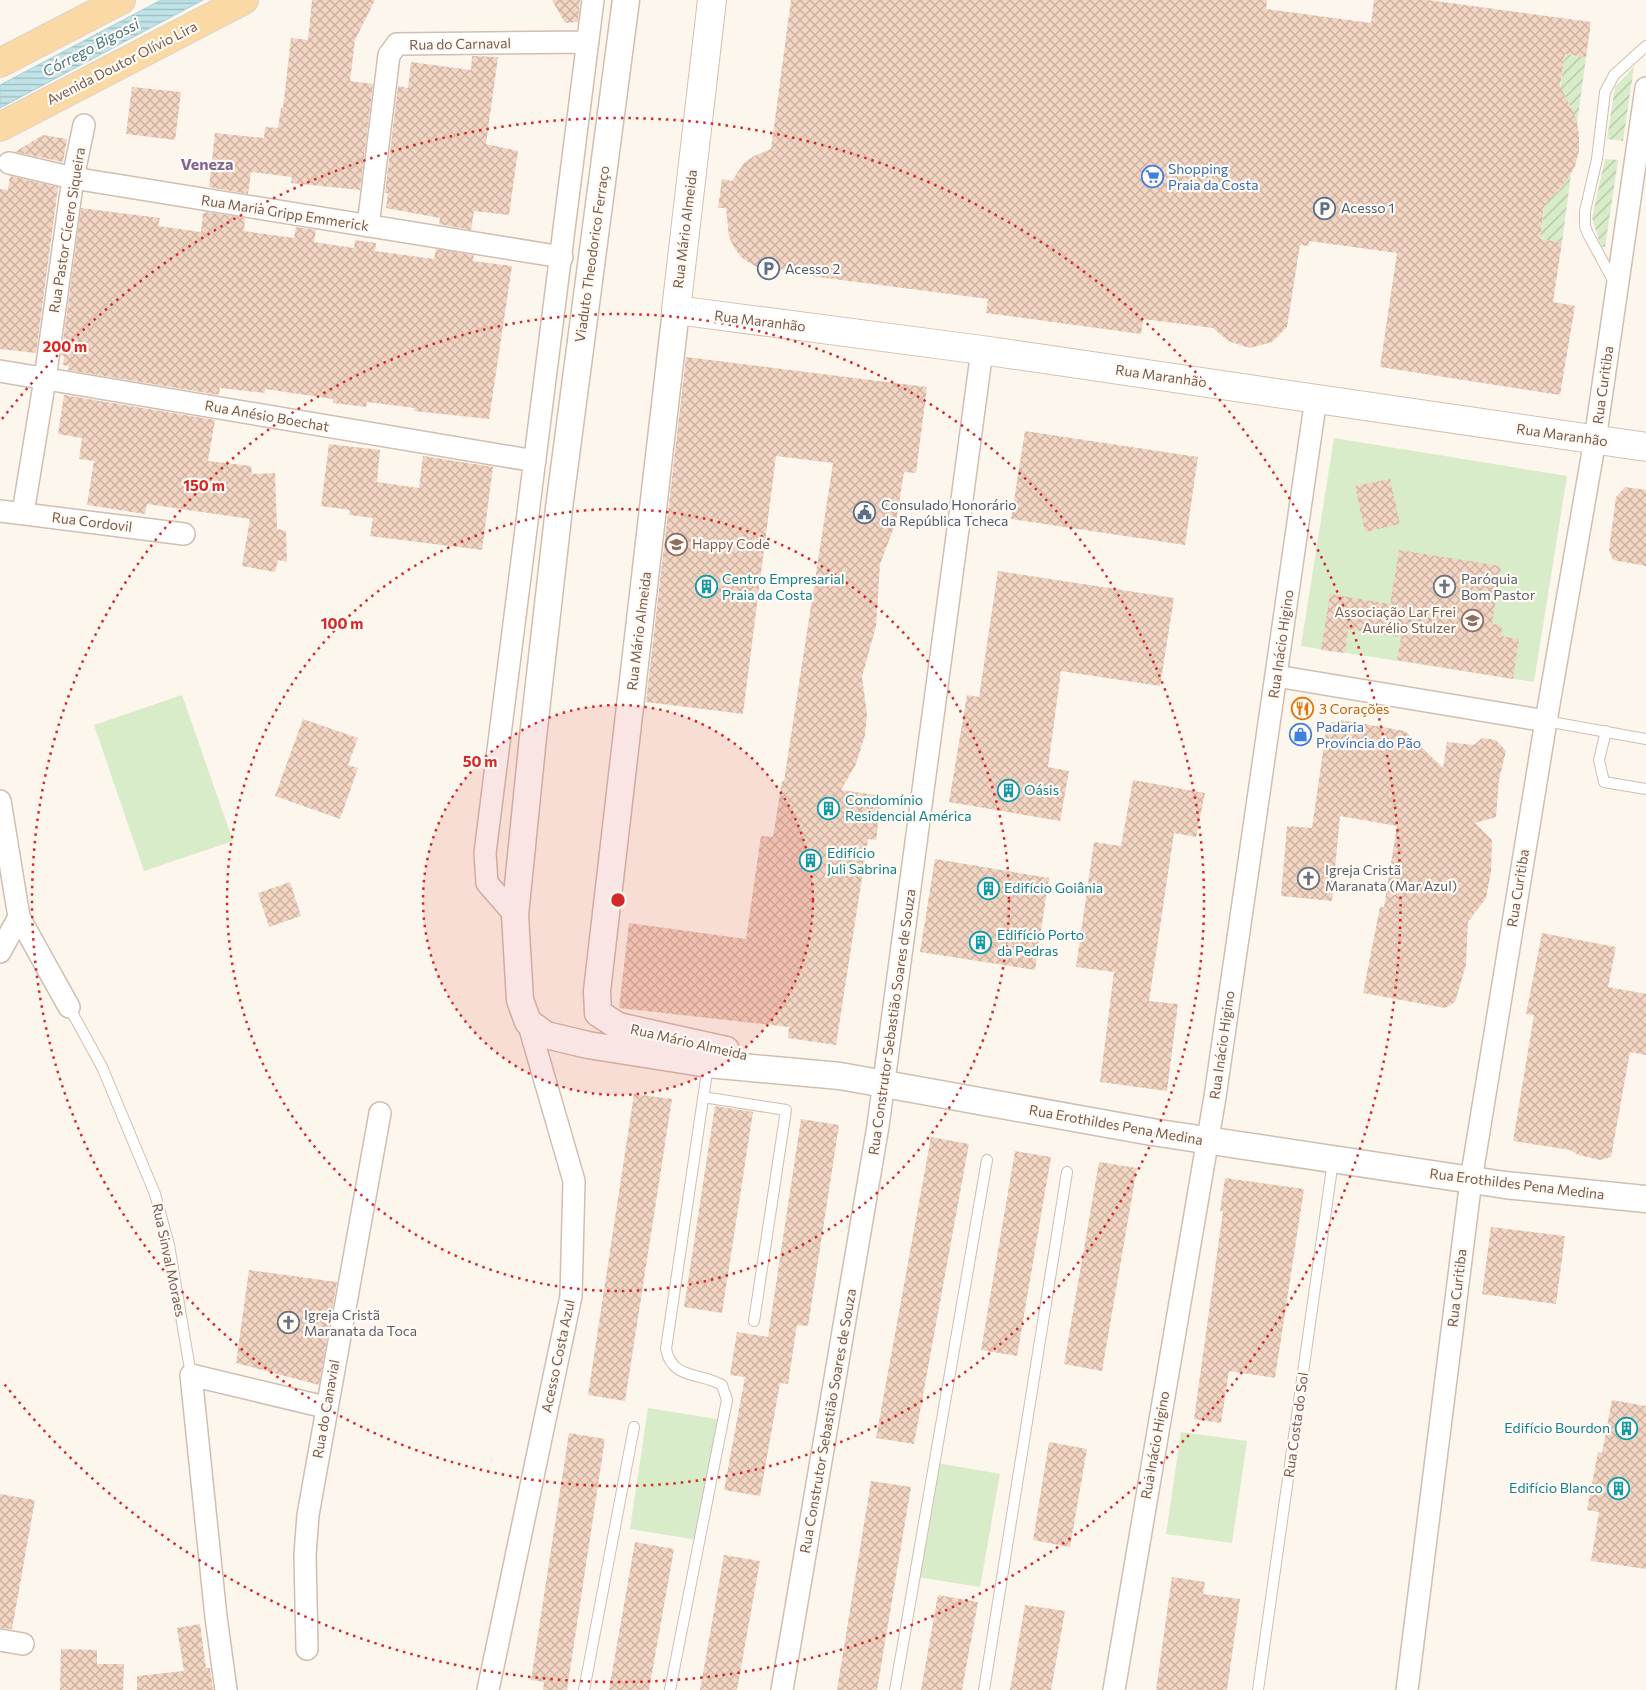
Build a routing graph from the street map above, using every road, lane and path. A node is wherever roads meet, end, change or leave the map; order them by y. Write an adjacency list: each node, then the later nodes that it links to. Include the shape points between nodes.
1 (121, 0): 8 (main road)
2 (244, 0): 11 (main road, Avenida Doutor Olívio Lira)
3 (593, 0): 6 (street)
4 (626, 0): 34 (street, Viaduto Theodorico Ferraço, via 559,508)
5 (712, 0): 17 (main road, Rua Mário Almeida)
6 (588, 42): 14 (street, Rua do Carnaval, via 397,44 389,55); 15 (street)
7 (1646, 46): 16 (lane, via 1614,75 1605,92 1597,159 1585,211 1588,234)
8 (0, 63)
9 (1646, 88): 16 (street, Rua Curitiba)
10 (84, 124): 13 (street, Rua Pastor Cícero Siqueira)
11 (0, 126)
12 (9, 164): 13 (street, Rua Maria Gripp Emmerick)
13 (73, 178): 14 (street, Rua Maria Gripp Emmerick); 20 (street, Rua Pastor Cícero Siqueira)
14 (368, 226): 15 (street, Rua Maria Gripp Emmerick)
15 (562, 257): 24 (street)
16 (1617, 287): 22 (street, Rua Curitiba)
17 (676, 310): 18 (main road, Rua Maranhão); 40 (street, Rua Mário Almeida, via 597,992 598,1013 618,1026)
18 (982, 350): 21 (main road, Rua Maranhão); 41 (street, Rua Construtor Sebastião Soares de Souza)
19 (0, 371): 20 (street, Rua Anésio Boechat)
20 (45, 379): 24 (street, Rua Anésio Boechat); 26 (street, Rua Pastor Cícero Siqueira)
21 (1316, 398): 22 (main road, Rua Maranhão); 28 (street, Rua Inácio Higino)
22 (1595, 440): 23 (main road, Rua Maranhão); 29 (street, Rua Curitiba)
23 (1646, 448)
24 (535, 461): 34 (street, via 485,853 487,883)
25 (0, 511): 26 (street, Rua Cordovil)
26 (23, 513): 27 (street, Rua Cordovil)
27 (184, 534)
28 (1276, 676): 29 (street); 44 (street, Rua Inácio Higino)
29 (1546, 720): 30 (lane); 48 (street, Rua Curitiba)
30 (1606, 731): 31 (lane); 32 (lane, via 1598,760 1604,782)
31 (1646, 739)
32 (1646, 789)
33 (0, 801): 35 (street, Rua Sinval Moraes)
34 (516, 915): 38 (street, via 520,1000)
35 (20, 917): 36 (street); 37 (street, Rua Sinval Moraes)
36 (0, 952)
37 (69, 1008): 51 (lane, Rua Sinval Moraes, via 102,1067 155,1194 169,1245)
38 (528, 1022): 39 (street, Rua Erothildes Pena Medina, via 546,1035 588,1045); 58 (street, Acesso Costa Azul, via 574,1182 571,1296)
39 (708, 1064): 40 (street, Rua Erothildes Pena Medina); 42 (lane)
40 (840, 1076): 41 (street, Rua Erothildes Pena Medina)
41 (884, 1084): 44 (street, Rua Erothildes Pena Medina); 61 (street, Rua Construtor Sebastião Soares de Souza)
42 (703, 1098): 50 (lane, via 786,1110); 60 (lane, via 666,1349 668,1360 675,1369 712,1379 722,1385 727,1400)
43 (380, 1113): 52 (street, Rua do Canavial)
44 (1206, 1140): 46 (street, Rua Erothildes Pena Medina); 64 (street, Rua Inácio Higino)
45 (987, 1160): 62 (lane)
46 (1334, 1160): 48 (street, Rua Erothildes Pena Medina); 65 (lane, Rua Costa do Sol)
47 (1067, 1172): 63 (lane)
48 (1471, 1180): 49 (street, Rua Erothildes Pena Medina); 66 (street, Rua Curitiba)
49 (1646, 1200)
50 (754, 1321)
51 (191, 1375): 52 (street); 57 (street, Rua Sinval Moraes)
52 (325, 1407): 56 (street, Rua do Canavial, via 306,1536)
53 (634, 1427): 59 (lane)
54 (0, 1640): 55 (street)
55 (23, 1644)
56 (307, 1649)
57 (226, 1690)
58 (488, 1690)
59 (584, 1690)
60 (670, 1690)
61 (782, 1690)
62 (895, 1690)
63 (984, 1690)
64 (1114, 1690)
65 (1258, 1690)
66 (1407, 1690)

